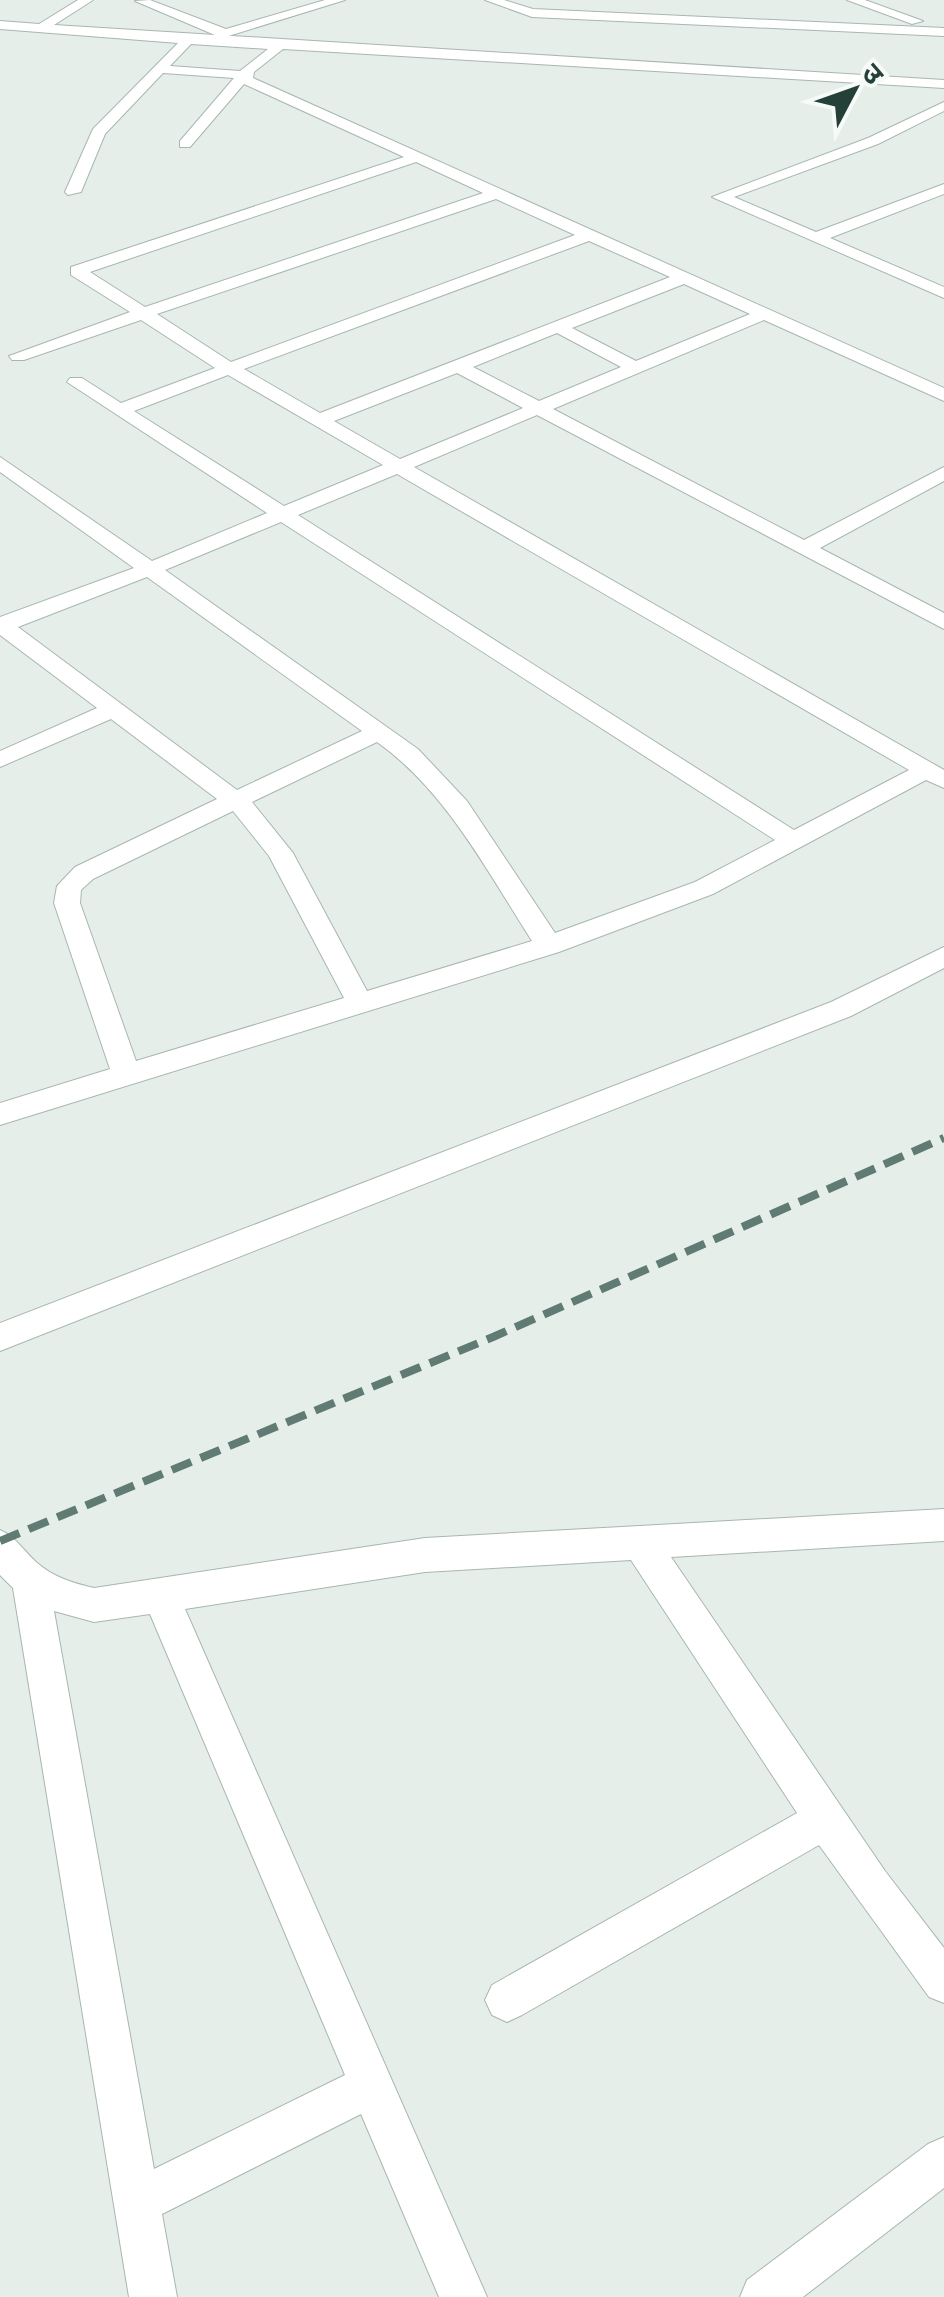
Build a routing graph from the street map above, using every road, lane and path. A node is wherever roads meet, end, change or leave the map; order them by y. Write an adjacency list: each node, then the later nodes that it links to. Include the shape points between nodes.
1 (68, 0): 4 (street)
2 (339, 0): 15 (street)
3 (853, 0): 14 (street)
4 (85, 1): 13 (street)
5 (141, 1): 9 (street)
6 (501, 1): 10 (street)
7 (192, 4): 9 (street)
8 (674, 6): 11 (street)
9 (165, 10): 15 (street)
10 (532, 14): 11 (street); 18 (street)
11 (637, 17): 14 (street)
12 (0, 25): 13 (street)
13 (43, 27): 16 (street)
14 (944, 31)
15 (225, 32): 16 (street)
16 (194, 40): 17 (street); 19 (street)
17 (280, 45): 18 (street); 20 (street)
18 (517, 46): 21 (street)
19 (158, 69): 20 (street); 26 (street, via 98,132)
20 (244, 75): 23 (street); 24 (street, via 254,86)
21 (944, 84)
22 (944, 106): 31 (street, via 873,142 720,197)
23 (185, 144)
24 (418, 157): 27 (street); 34 (street, via 78,268)
25 (944, 189): 28 (street)
26 (73, 192)
27 (497, 193): 30 (street); 34 (street)
28 (927, 196): 29 (street); 31 (street)
29 (944, 202)
30 (589, 235): 32 (street); 40 (street)
31 (816, 238): 33 (street)
32 (686, 278): 35 (street); 36 (street)
33 (944, 293)
34 (144, 314): 37 (street); 40 (street)
35 (766, 314): 39 (street); 42 (street)
36 (560, 328): 38 (street); 39 (street)
37 (18, 356)
38 (460, 368): 43 (street); 45 (street)
39 (636, 368): 43 (street)
40 (230, 369): 44 (street); 45 (street)
41 (76, 382): 44 (street)
42 (944, 395)
43 (537, 409): 47 (street); 50 (street)
44 (118, 410): 49 (street)
45 (320, 420): 47 (street)
46 (0, 462): 51 (street)
47 (399, 466): 49 (street); 57 (street)
48 (944, 473): 50 (street)
49 (282, 515): 51 (street); 59 (street)
50 (806, 547): 52 (street)
51 (154, 568): 53 (street); 55 (street)
52 (944, 622)
53 (0, 625): 54 (street)
54 (116, 708): 56 (street); 58 (street)
55 (380, 731): 58 (street); 60 (street, via 458,807)
56 (0, 760)
57 (936, 775): 59 (street)
58 (234, 799): 62 (street, via 266,830); 63 (street, via 84,873 66,893)
59 (794, 841): 60 (street, via 704,888)
60 (549, 945): 62 (street)
61 (944, 956): 65 (street, via 841,1009)
62 (360, 1002): 63 (street)
63 (127, 1077): 64 (street)
64 (0, 1114)
65 (0, 1337)
66 (944, 1525): 67 (street)
67 (642, 1544): 69 (street, via 425,1555); 70 (street)
68 (12, 1568): 69 (street, via 54,1597 94,1605); 75 (street)
69 (161, 1597): 73 (street)
70 (824, 1820): 71 (street); 72 (street)
71 (944, 1982)
72 (507, 2000)
73 (372, 2085): 75 (street); 77 (street)
74 (944, 2160): 78 (street)
75 (137, 2202): 76 (street)
76 (153, 2297)
77 (463, 2297)
78 (764, 2297)

